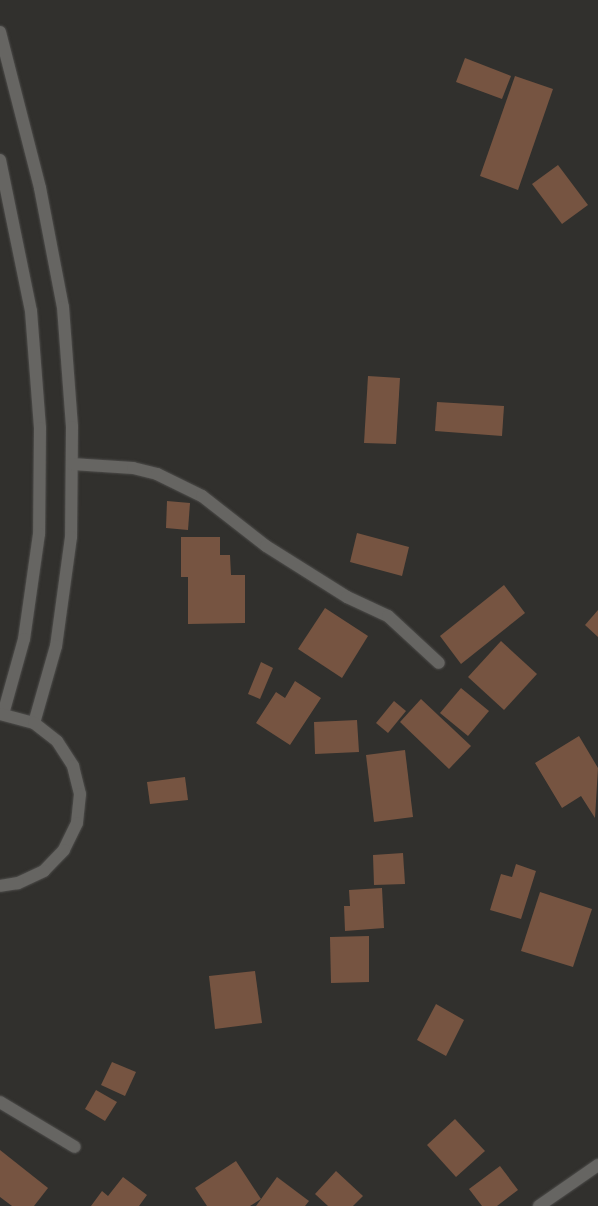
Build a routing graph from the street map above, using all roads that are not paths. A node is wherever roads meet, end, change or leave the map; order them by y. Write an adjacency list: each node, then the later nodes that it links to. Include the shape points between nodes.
1 (0, 32): 3 (street, via 40,188 63,306)
2 (0, 160): 5 (street, via 31,311 40,428 39,534 24,640)
3 (72, 464): 4 (street, via 133,468 157,474 202,496 266,546 347,597 388,616); 6 (street, via 68,564 56,646)
4 (439, 663)
5 (1, 714): 6 (street)
6 (34, 723): 7 (street, via 57,741 73,766 80,794 77,823 64,850 44,871 18,884)
7 (0, 886)
8 (0, 1102): 9 (street)
9 (76, 1148)
10 (598, 1165): 11 (street)
11 (539, 1206)

